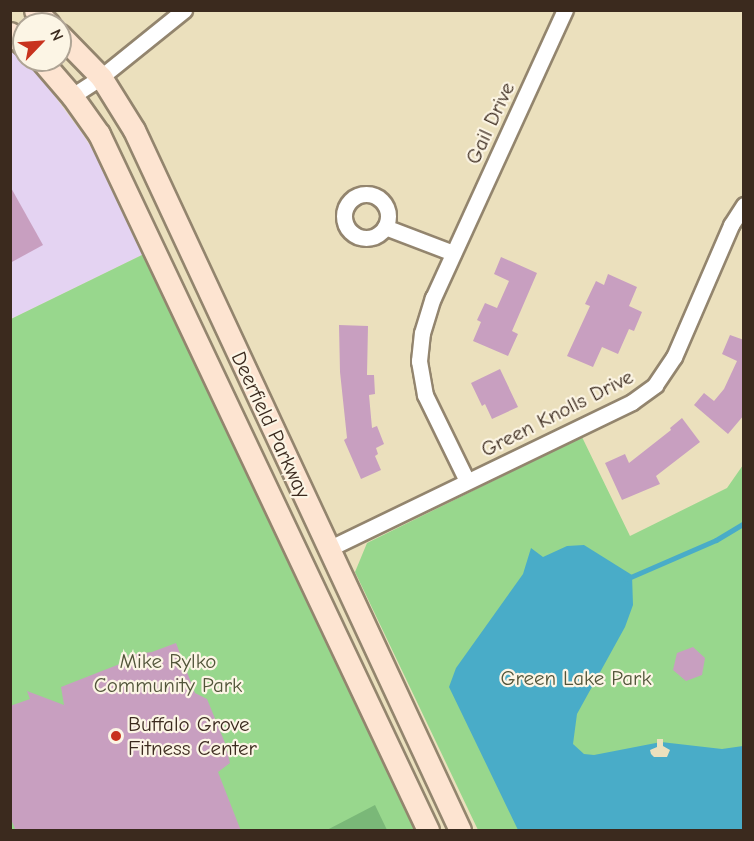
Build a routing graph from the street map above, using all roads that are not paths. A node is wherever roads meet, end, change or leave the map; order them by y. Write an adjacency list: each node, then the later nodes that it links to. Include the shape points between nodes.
1 (184, 10): 5 (street)
2 (565, 10): 9 (street, Gail Drive)
3 (72, 47): 5 (main road, Deerfield Parkway)
4 (51, 72): 6 (main road, Deerfield Parkway)
5 (101, 77): 6 (street); 11 (main road, Deerfield Parkway, via 134,130)
6 (72, 96): 12 (main road, Deerfield Parkway, via 99,134)
7 (744, 205): 10 (street, Green Knolls Drive, via 731,225 674,357 655,385 632,402)
8 (385, 227): 9 (street)
9 (453, 253): 10 (street, Gail Drive, via 433,298 422,333 419,361 425,394)
10 (467, 482): 11 (street, Green Knolls Drive)
11 (328, 549): 13 (main road, Deerfield Parkway)
12 (428, 831)
13 (460, 831)

